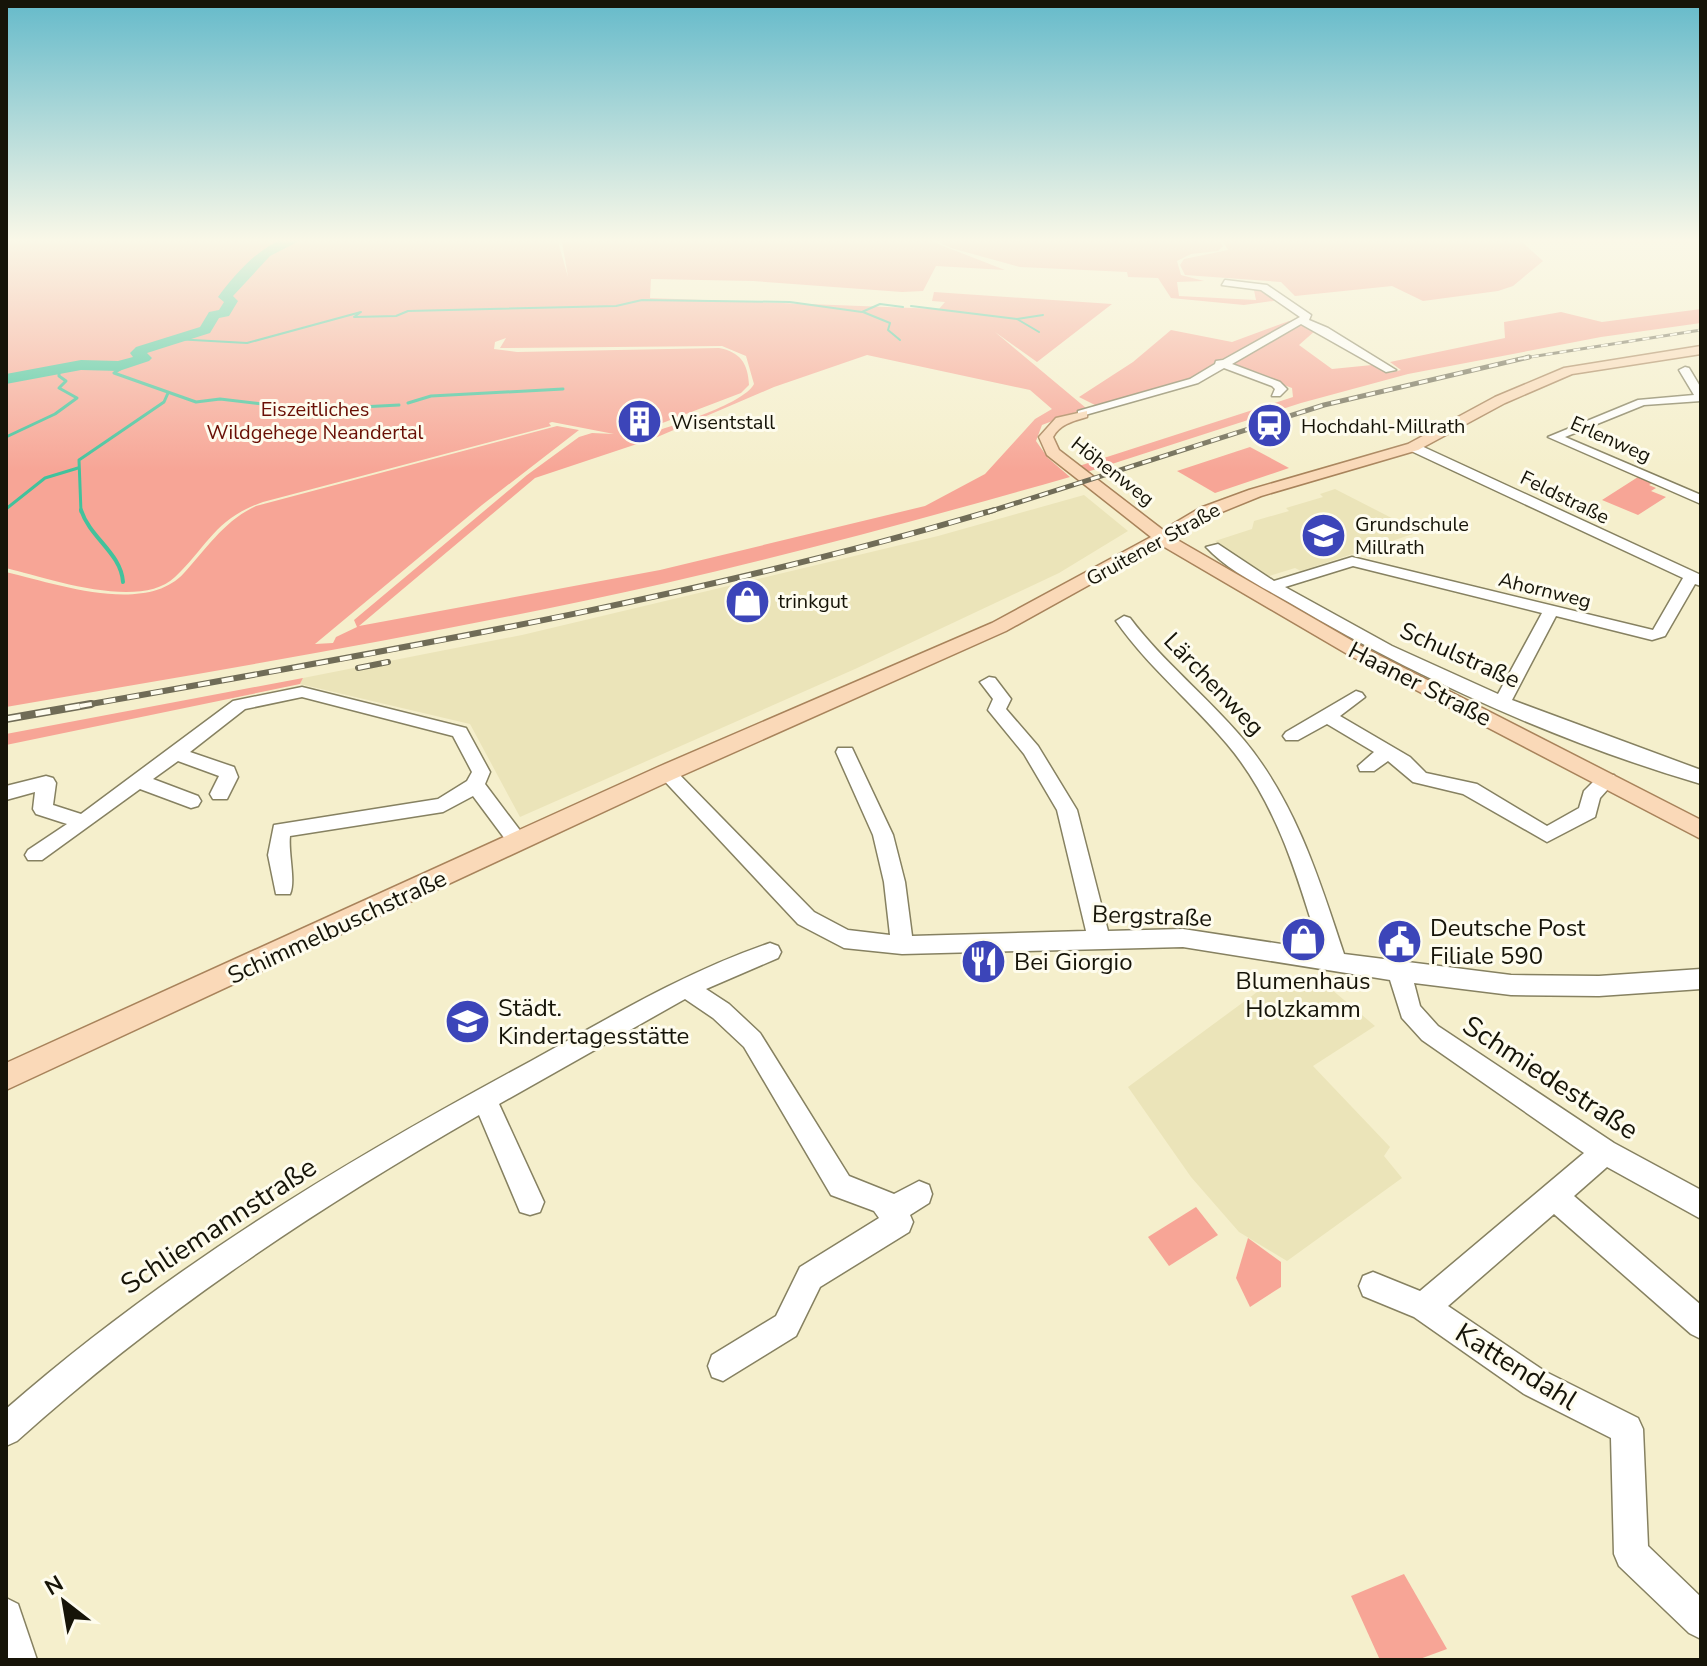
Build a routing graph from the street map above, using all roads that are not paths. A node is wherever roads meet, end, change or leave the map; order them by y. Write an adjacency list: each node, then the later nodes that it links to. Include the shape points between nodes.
1 (1307, 316): 2 (street)
2 (1301, 321): 4 (street, Höhenweg); 5 (street)
3 (1701, 350): 10 (main road, Gruitener Straße, via 1569,371 1500,400)
4 (1220, 363): 7 (street, via 1276,384 1281,389); 9 (street, Höhenweg, via 1194,381)
5 (1390, 370)
6 (1685, 370): 8 (street)
7 (1276, 394)
8 (1701, 398): 11 (street, Erlenweg, via 1642,402 1554,437)
9 (1082, 414): 13 (main road, Höhenweg, via 1055,423 1046,437 1048,445)
10 (1413, 447): 12 (main road, Gruitener Straße); 18 (street, Feldstraße)
11 (1701, 500)
12 (1206, 512): 13 (main road, via 1162,518); 14 (main road, Gruitener Straße)
13 (1130, 513): 14 (main road, Höhenweg)
14 (1162, 536): 16 (main road, Haaner Straße); 17 (main road, Gruitener Straße)
15 (1213, 547): 19 (street, Schulstraße)
16 (1192, 557): 17 (main road, via 1154,556); 33 (main road, Haaner Straße, via 1356,651)
17 (1118, 564): 31 (main road, Gruitener Straße, via 999,627)
18 (1696, 580): 20 (street, Ahornweg, via 1659,633 1652,635)
19 (1270, 587): 20 (street, Ahornweg, via 1352,561); 24 (street, Schulstraße)
20 (1550, 612): 24 (street)
21 (1124, 621): 47 (street, Lärchenweg, via 1140,644 1207,708 1277,802 1301,855)
22 (989, 682): 44 (street, via 1002,699 997,710 1031,750 1067,810)
23 (1356, 697): 25 (street)
24 (1503, 701): 32 (street, Schulstraße)
25 (1327, 716): 26 (street); 28 (street)
26 (1292, 736)
27 (845, 752): 45 (street, via 848,768 878,820 893,873)
28 (1388, 752): 30 (street); 33 (street, via 1436,786 1468,787 1547,835 1588,812 1591,796)
29 (175, 753): 34 (street); 35 (street, via 239,705 302,692 460,732 481,772); 37 (street, via 227,772)
30 (1367, 766)
31 (666, 773): 41 (main road, Schimmelbuschstraße); 45 (street, Bergstraße, via 806,918 844,939)
32 (1701, 777)
33 (1607, 780): 40 (main road, Haaner Straße)
34 (138, 781): 38 (street); 39 (street)
35 (475, 785): 41 (street); 43 (street, via 443,805 281,830)
36 (6, 793): 39 (street, via 46,783 43,809)
37 (220, 794)
38 (191, 801)
39 (84, 822): 42 (street)
40 (1696, 824)
41 (518, 842): 51 (main road, Schimmelbuschstraße)
42 (35, 855)
43 (283, 888)
44 (1099, 938): 45 (street, Bergstraße); 47 (street, Bergstraße, via 1183,938)
45 (902, 945)
46 (770, 952): 50 (street, Schliemannstraße)
47 (1335, 962): 48 (street, Bergstraße)
48 (1399, 972): 49 (street, Bergstraße, via 1525,985); 53 (street, Schmiedestraße, via 1410,1011 1430,1033)
49 (1701, 979)
50 (687, 988): 52 (street, Schliemannstraße); 58 (street, via 752,1040 840,1186 883,1201)
51 (6, 1077)
52 (484, 1098): 56 (street); 63 (street, Schliemannstraße, via 214,1261 131,1320)
53 (1605, 1152): 55 (street, Kattendahl); 57 (street, Schmiedestraße)
54 (919, 1194): 58 (street)
55 (1554, 1196): 60 (street, Kattendahl); 61 (street)
56 (530, 1202)
57 (1701, 1205)
58 (892, 1211): 62 (street, via 899,1222 810,1277 786,1326)
59 (1373, 1286): 60 (street)
60 (1424, 1307): 65 (street, Kattendahl, via 1535,1383 1627,1429 1631,1554)
61 (1701, 1324)
62 (723, 1366)
63 (6, 1430)
64 (6, 1616): 66 (street)
65 (1701, 1621)
66 (19, 1660)

